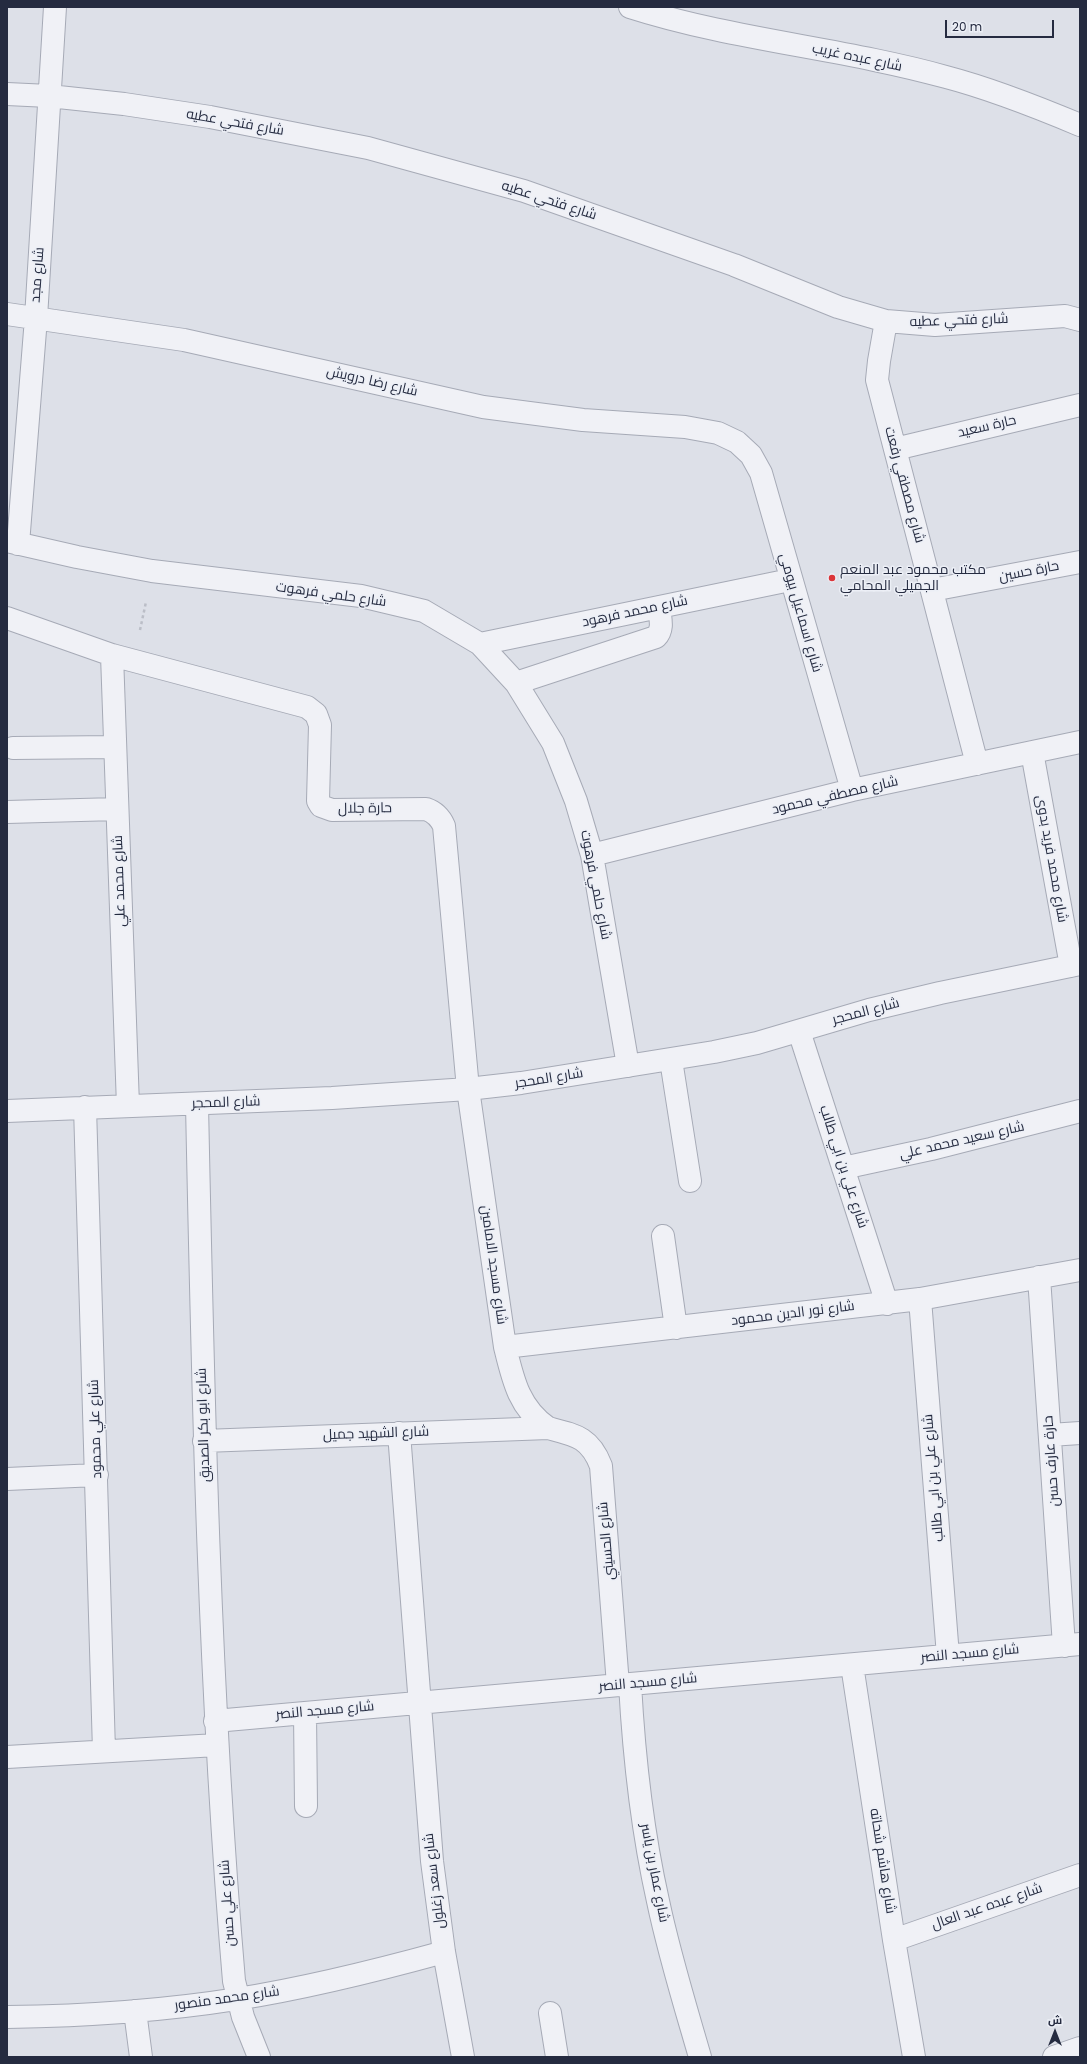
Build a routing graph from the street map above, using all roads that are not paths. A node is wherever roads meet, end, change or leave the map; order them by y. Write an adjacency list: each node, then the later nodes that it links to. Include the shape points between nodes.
1 (55, 7): 4 (street, شارع مجد)
2 (630, 7): 5 (street, شارع عبده غريب, via 691,25 946,77)
3 (7, 94): 4 (street, شارع فتحي عطيه)
4 (50, 96): 7 (street, شارع مجد); 9 (street, شارع فتحي عطيه, via 124,104 210,118 368,148 524,191 734,264 838,307)
5 (1080, 125)
6 (7, 314): 7 (street, شارع رضا درويش)
7 (36, 318): 11 (street, شارع رضا درويش, via 184,340 483,407 583,420 685,427 718,433); 13 (street, شارع مجد)
8 (1080, 320): 9 (street, شارع فتحي عطيه, via 1065,316 935,325)
9 (886, 321): 12 (street, شارع مصطفي رفعت, via 877,380)
10 (1080, 405): 12 (street, حارة سعيد)
11 (737, 442): 15 (street, شارع اسماعيل بيومي, via 752,455 761,473)
12 (895, 449): 16 (street, شارع مصطفي رفعت)
13 (12, 542): 19 (street, شارع حلمي فرهوت, via 152,571 362,596 424,611)
14 (1080, 562): 16 (street, حارة حسين)
15 (790, 580): 17 (street, شارع محمد فرهود); 27 (street, شارع اسماعيل بيومي)
16 (932, 590): 26 (street, شارع مصطفي رفعت)
17 (659, 607): 19 (street, شارع محمد فرهود); 21 (street, via 661,631 656,637)
18 (7, 618): 20 (street, حارة جلال)
19 (480, 644): 21 (street, شارع حلمي فرهوت)
20 (112, 656): 24 (street, شارع محمد علي); 35 (street, حارة جلال, via 312,710 320,725 318,801 326,809 420,808 437,815 444,826)
21 (516, 683): 30 (street, شارع حلمي فرهوت, via 553,743 576,801)
22 (1080, 742): 25 (street, شارع مصطفي محمود)
23 (13, 748): 24 (street)
24 (115, 748): 28 (street, شارع محمد علي)
25 (1032, 752): 26 (street, شارع مصطفي محمود); 31 (street, شارع محمد فريد بدوى)
26 (976, 764): 27 (street, شارع مصطفي محمود)
27 (852, 790): 30 (street, شارع مصطفي محمود)
28 (118, 809): 29 (street); 37 (street, شارع محمد علي)
29 (7, 812)
30 (592, 855): 34 (street, شارع حلمي فرهوت)
31 (1075, 965): 32 (street, شارع المحجر, via 933,994)
32 (799, 1031): 33 (street, شارع المحجر); 41 (street, شارع علي بن ابي طالب)
33 (671, 1060): 34 (street, شارع المحجر); 42 (street)
34 (628, 1066): 35 (street, شارع المحجر)
35 (468, 1089): 36 (street, شارع المحجر); 49 (street, شارع مسجد الامامين)
36 (197, 1104): 37 (street, شارع المحجر); 54 (street, شارع ابو بكر الصديق)
37 (128, 1106): 38 (street, شارع المحجر)
38 (85, 1107): 39 (street, شارع المحجر); 55 (street, شارع علي محمود)
39 (7, 1111)
40 (1080, 1112): 41 (street, شارع سعيد محمد علي)
41 (843, 1168): 47 (street, شارع علي بن ابي طالب)
42 (690, 1181)
43 (664, 1236): 48 (street)
44 (1080, 1270): 45 (street, شارع نور الدين محمود)
45 (1039, 1277): 46 (street, شارع نور الدين محمود); 53 (street, حارة عارف حسن)
46 (920, 1299): 47 (street, شارع نور الدين محمود); 58 (street, شارع علي بن ابي طالب)
47 (887, 1304): 48 (street, شارع نور الدين محمود)
48 (676, 1328): 49 (street, شارع نور الدين محمود)
49 (505, 1347): 50 (street, شارع مسجد الامامين, via 526,1408)
50 (548, 1428): 51 (street, شارع الشهيد جميل); 60 (street, شارع الحسيني, via 576,1436 588,1443 596,1453 601,1466)
51 (399, 1433): 54 (street, شارع الشهيد جميل); 61 (street, شارع سعد زغلول)
52 (1080, 1433): 53 (street)
53 (1050, 1435): 57 (street, حارة عارف حسن)
54 (204, 1441): 63 (street, شارع ابو بكر الصديق)
55 (97, 1476): 56 (street); 65 (street, شارع علي محمود)
56 (7, 1479)
57 (1072, 1645): 58 (street, شارع مسجد النصر)
58 (948, 1656): 59 (street, شارع مسجد النصر)
59 (852, 1665): 60 (street, شارع مسجد النصر); 69 (street, شارع هاشم شحاته)
60 (624, 1685): 61 (street, شارع مسجد النصر); 80 (street, شارع عمار بن ياسر, via 647,1848 671,1955)
61 (420, 1703): 62 (street, شارع مسجد النصر); 70 (street, شارع سعد زغلول, via 432,1861)
62 (305, 1713): 63 (street, شارع مسجد النصر); 67 (street)
63 (215, 1721): 64 (street, شارع ابو بكر الصديق)
64 (217, 1745): 65 (street); 71 (street, شارع علي حسن, via 232,1963)
65 (104, 1752): 66 (street)
66 (7, 1757)
67 (306, 1806)
68 (1080, 1875): 69 (street, شارع عبده عبد العال)
69 (894, 1940): 81 (street, شارع هاشم شحاته)
70 (444, 1952): 71 (street, شارع محمد منصور, via 353,1976); 78 (street, شارع سعد زغلول)
71 (237, 1999): 72 (street, شارع محمد منصور); 77 (street, شارع علي حسن)
72 (135, 2011): 74 (street, شارع محمد منصور); 76 (street)
73 (550, 2013): 79 (street)
74 (7, 2017)
75 (1080, 2048): 82 (street)
76 (141, 2057)
77 (259, 2057)
78 (464, 2057)
79 (557, 2057)
80 (700, 2057)
81 (914, 2057)
82 (1054, 2057)

